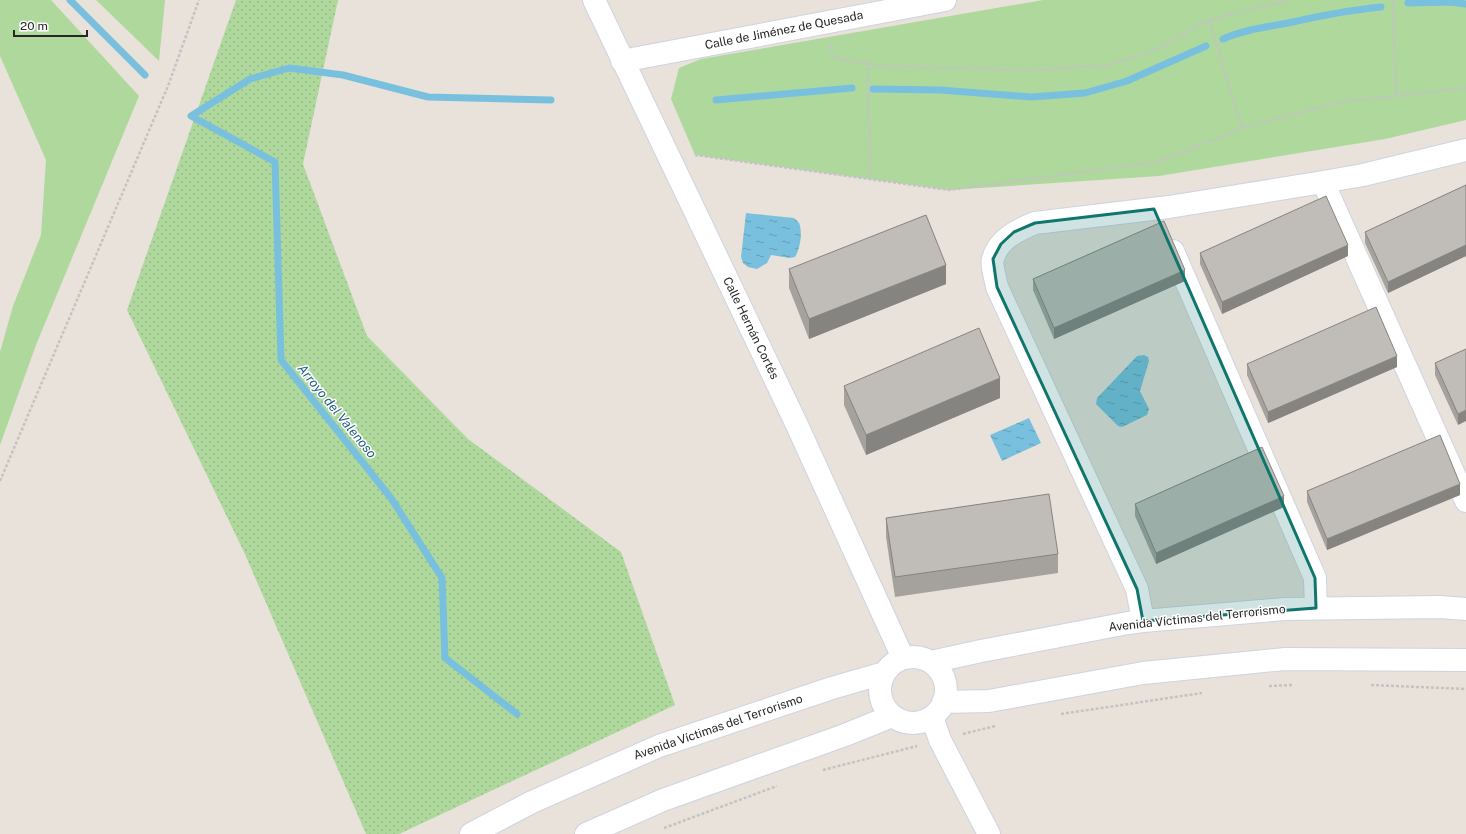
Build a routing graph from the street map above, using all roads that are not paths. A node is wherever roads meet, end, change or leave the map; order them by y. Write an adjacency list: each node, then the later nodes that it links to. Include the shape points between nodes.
1 (594, 0): 3 (street, Calle Hernán Cortés)
2 (945, 0): 3 (street, Calle de Jiménez de Quesada)
3 (622, 61): 11 (street, Calle Hernán Cortés, via 796,423)
4 (1466, 150): 5 (street)
5 (1323, 182): 6 (street); 7 (street)
6 (1154, 209): 8 (street, via 1315,578); 10 (street, via 1035,223 1014,232 1001,244 993,260 997,287 1137,589)
7 (1466, 501)
8 (1316, 608): 9 (street, Avenida Víctimas del Terrorismo); 10 (street, Avenida Víctimas del Terrorismo)
9 (1466, 608)
10 (1143, 621): 13 (street, Avenida Víctimas del Terrorismo, via 981,650)
11 (903, 658): 13 (street, via 918,657); 14 (street, via 889,666)
12 (1466, 660): 15 (street, via 1285,659 1143,673)
13 (931, 662): 15 (street, via 941,673 945,688)
14 (884, 673): 16 (street, via 880,688 883,704); 17 (street, Avenida Víctimas del Terrorismo, via 659,746 532,802)
15 (938, 710): 16 (street, via 919,722 905,722); 19 (street, via 940,740)
16 (892, 716): 18 (street, via 845,736 663,800)
17 (470, 834)
18 (586, 834)
19 (989, 834)

